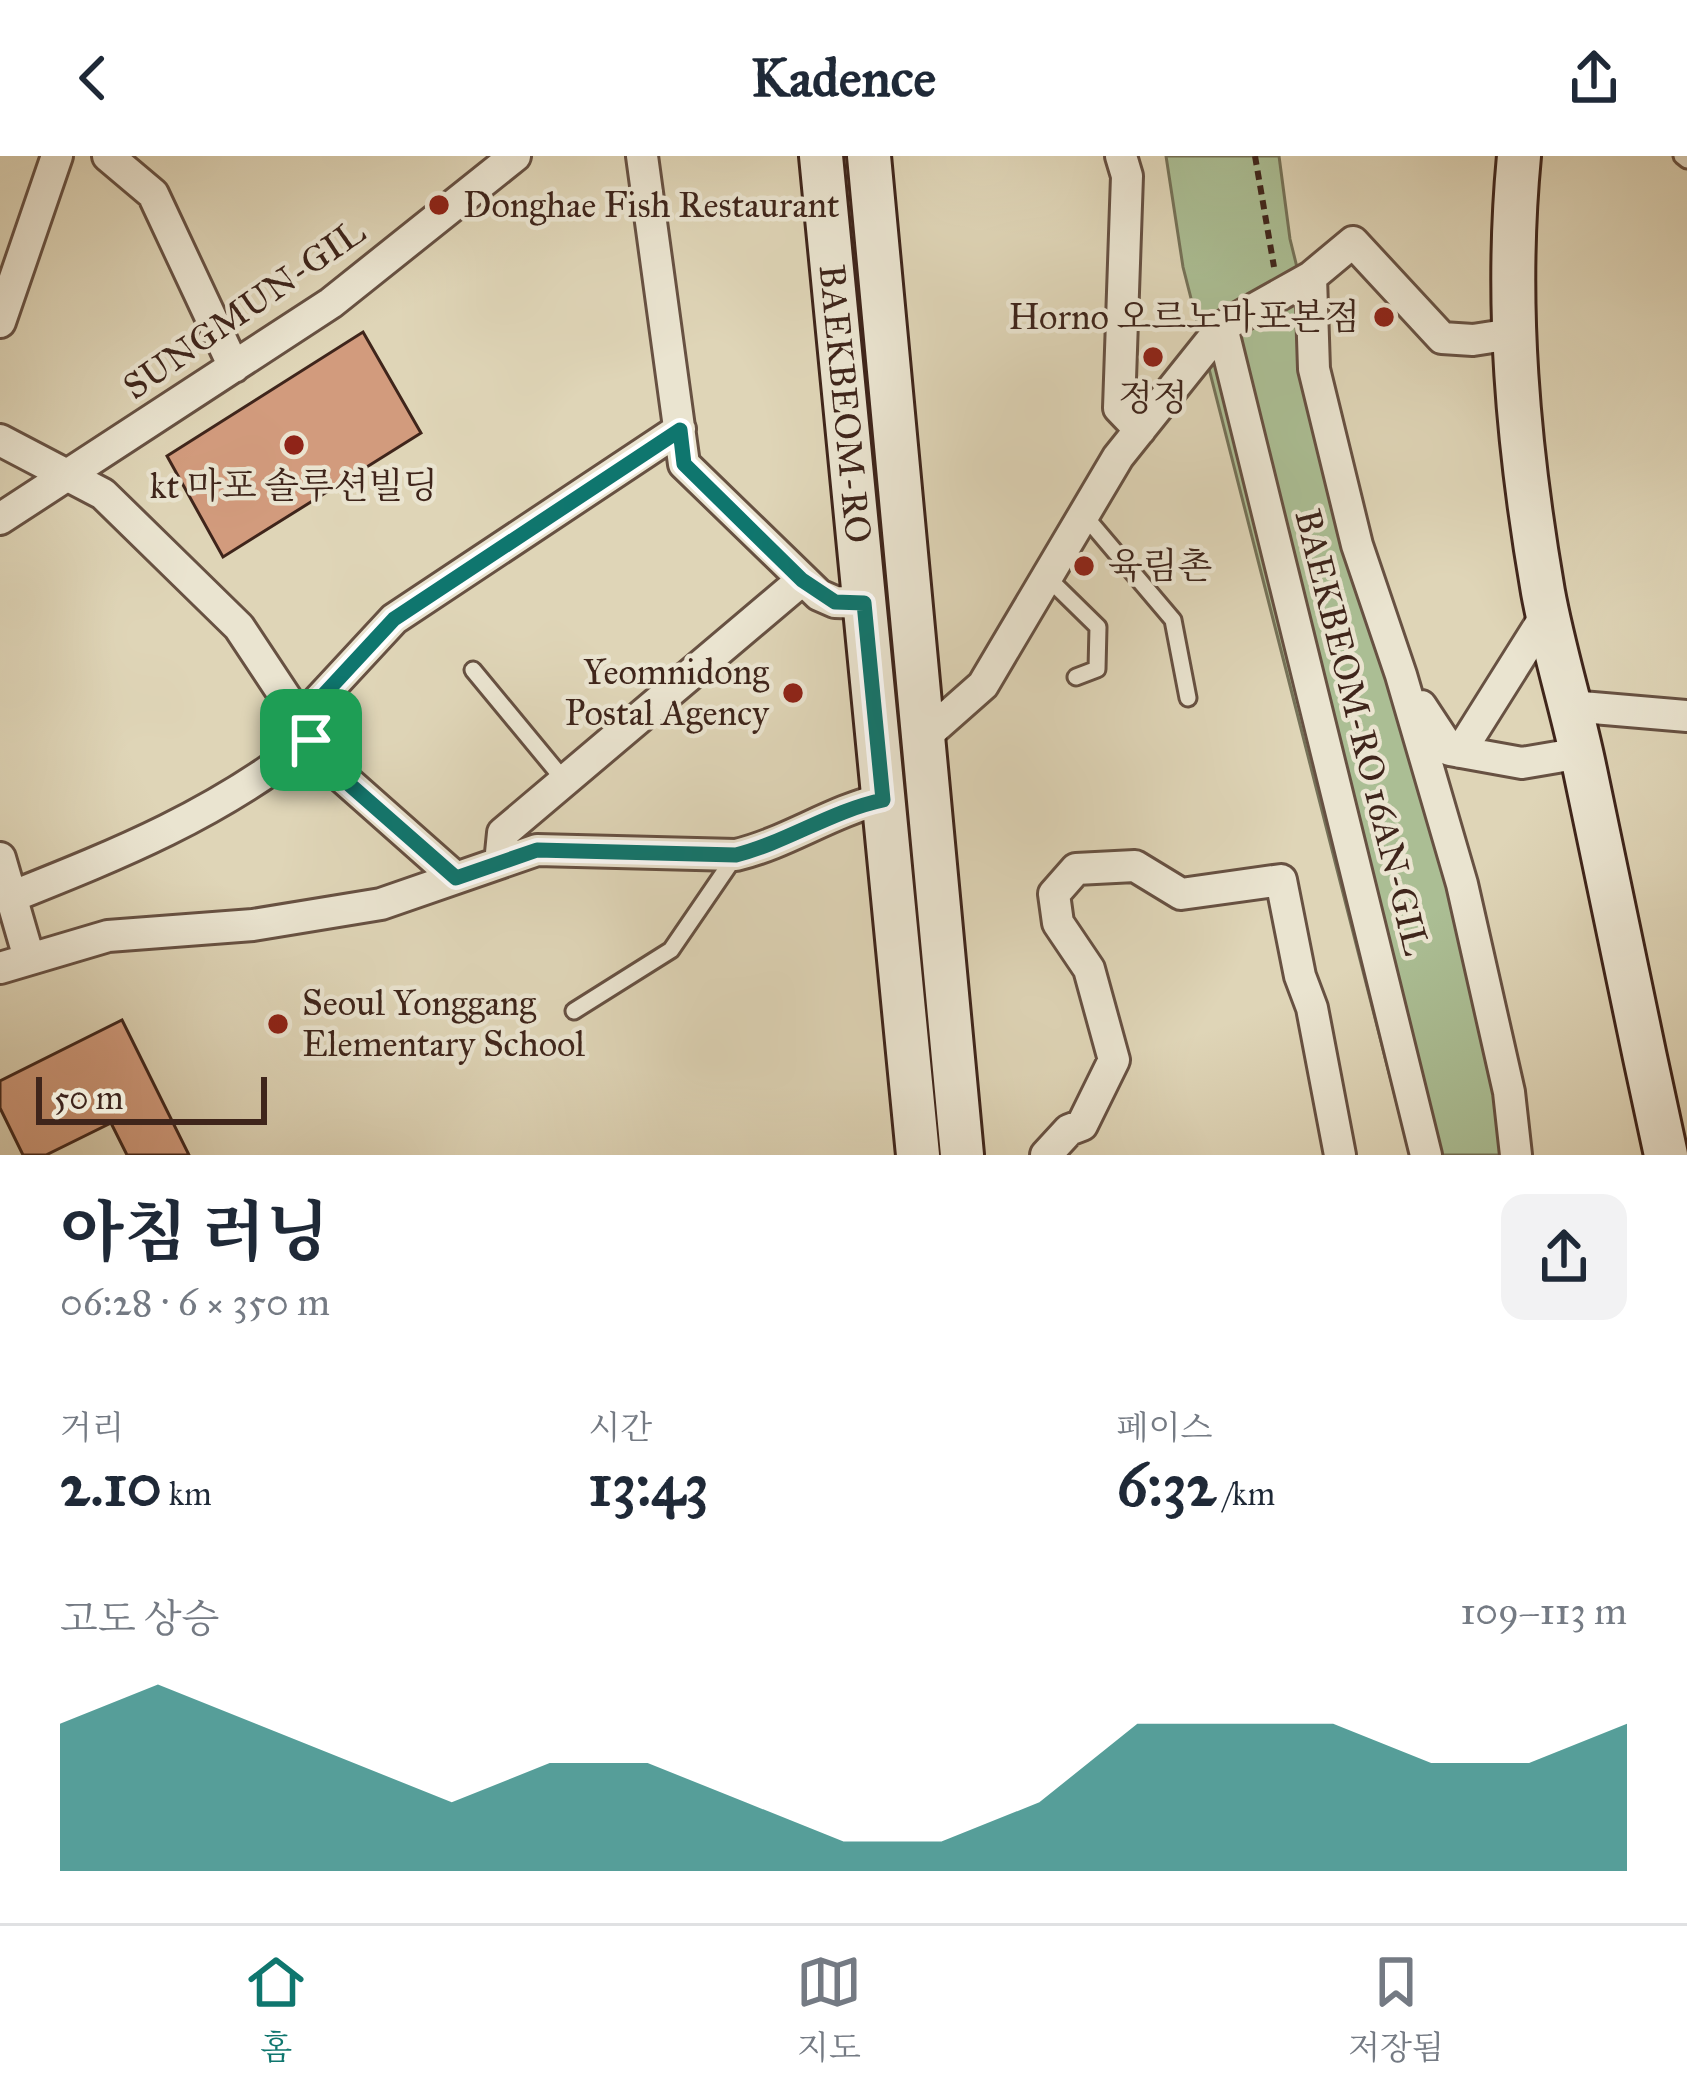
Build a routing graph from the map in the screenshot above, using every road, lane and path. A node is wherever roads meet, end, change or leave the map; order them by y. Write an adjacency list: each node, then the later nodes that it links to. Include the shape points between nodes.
1 (57, 156): 10 (street)
2 (108, 156): 13 (street, via 154,194)
3 (515, 156): 13 (street, SUNGMUN-GIL, via 331,303)
4 (642, 156): 14 (street)
5 (821, 156): 22 (main road, BAEKBEOM-RO)
6 (869, 156): 30 (main road, BAEKBEOM-RO)
7 (1121, 156): 15 (street, via 1127,176 1120,409)
8 (1519, 156): 12 (main road)
9 (1311, 277): 11 (street); 12 (street, via 1353,242 1442,338); 25 (street, via 1314,369 1357,545)
10 (0, 322)
11 (1222, 327): 15 (street); 47 (street, BAEKBEOM-RO 16AN-GIL)
12 (1512, 334): 23 (main road)
13 (234, 367): 17 (street, SUNGMUN-GIL)
14 (680, 430): 21 (street, via 684,464); 31 (street, via 394,619 317,702)
15 (1139, 430): 18 (street)
16 (0, 440): 17 (street)
17 (68, 475): 19 (street, SUNGMUN-GIL); 31 (street, via 103,494 239,627)
18 (1084, 515): 20 (street); 27 (lane, via 1173,620)
19 (0, 519)
20 (1047, 577): 26 (lane, via 1098,627 1097,669); 30 (street, via 983,685)
21 (802, 580): 22 (street, via 835,602); 34 (street)
22 (864, 603): 35 (main road, BAEKBEOM-RO)
23 (1548, 612): 28 (main road); 32 (street)
24 (473, 670): 34 (lane)
25 (1401, 675): 32 (street, via 1450,750); 48 (street, via 1462,884)
26 (1076, 677)
27 (1188, 698)
28 (1570, 706): 29 (street); 33 (main road)
29 (1687, 716)
30 (923, 738): 44 (main road, BAEKBEOM-RO)
31 (311, 740): 39 (street, via 333,770); 40 (street, via 258,782 150,841)
32 (1460, 752): 33 (street, via 1522,764)
33 (1581, 753): 49 (main road)
34 (565, 780): 38 (street, via 503,832)
35 (883, 800): 36 (street); 43 (main road, BAEKBEOM-RO)
36 (736, 855): 38 (street, via 537,850); 42 (lane, via 670,950)
37 (0, 858): 40 (street)
38 (500, 863): 39 (street)
39 (456, 878): 41 (street, via 381,904 108,936)
40 (11, 897): 41 (street)
41 (14, 963)
42 (574, 1011)
43 (918, 1155)
44 (962, 1155)
45 (1046, 1155): 46 (street, via 1082,1125 1114,1060 1089,969 1058,923 1054,894 1076,869 1135,866 1181,894 1281,880)
46 (1340, 1155)
47 (1426, 1155)
48 (1516, 1155)
49 (1666, 1155)

